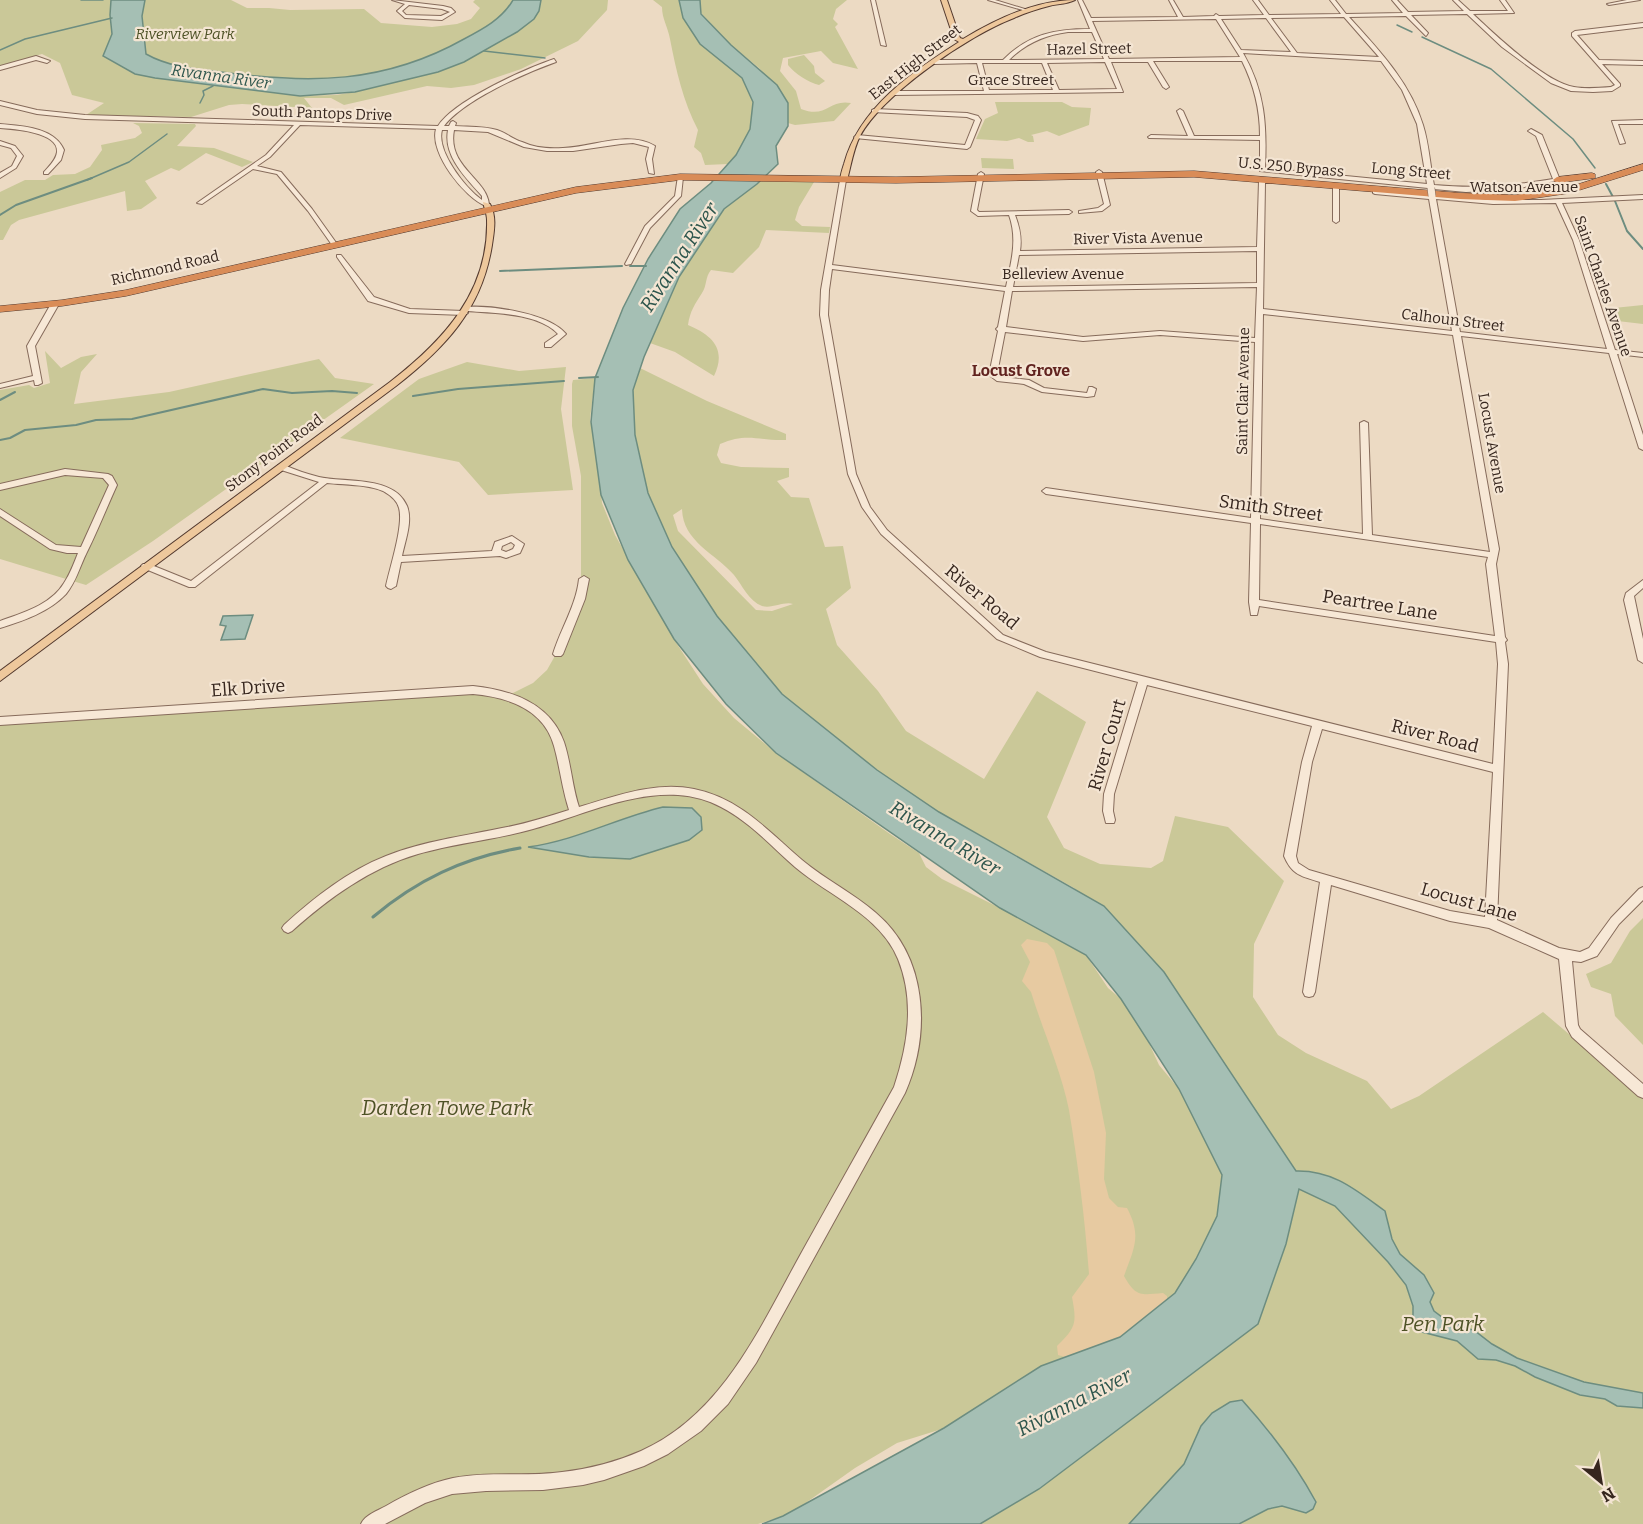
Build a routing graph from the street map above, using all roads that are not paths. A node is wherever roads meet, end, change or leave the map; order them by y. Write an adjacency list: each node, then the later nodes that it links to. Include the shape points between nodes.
1 (394, 0): 15 (street)
2 (873, 0): 28 (street)
3 (944, 0): 27 (main road, via 957,39)
4 (990, 0): 16 (street)
5 (1072, 0): 16 (main road, East High Street)
6 (1080, 0): 23 (street)
7 (1172, 0): 22 (street)
8 (1255, 0): 19 (street)
9 (1332, 0): 20 (street, Locust Avenue)
10 (1394, 0): 18 (street)
11 (1455, 0): 17 (street)
12 (1502, 0): 17 (street, via 1513,11)
13 (1638, 0): 14 (street)
14 (1609, 4)
15 (407, 5): 15 (street, via 399,11 405,16 442,18 453,12 444,7)
16 (1026, 10): 27 (main road, East High Street)
17 (1469, 13): 18 (street); 41 (street, via 1504,46 1552,82 1571,89 1612,89 1618,85)
18 (1406, 14): 20 (street); 26 (street)
19 (1267, 15): 20 (street); 21 (street); 30 (street)
20 (1344, 15): 31 (street, Locust Avenue)
21 (1216, 16): 22 (street); 29 (street)
22 (1181, 17): 23 (street)
23 (1090, 20): 25 (street)
24 (1643, 25): 41 (street, via 1575,33)
25 (1094, 30): 35 (street); 39 (street, via 1045,33)
26 (1426, 34)
27 (962, 41): 37 (main road, East High Street)
28 (884, 45)
29 (1239, 51): 30 (street); 32 (street)
30 (1295, 54): 31 (street)
31 (1381, 58): 79 (street, Locust Avenue, via 1414,110)
32 (1244, 59): 36 (street, Hazel Street); 61 (street, via 1260,93)
33 (46, 61): 43 (street, via 32,58)
34 (554, 61): 51 (street, via 516,76)
35 (1109, 61): 36 (street, Hazel Street); 40 (street, Hazel Street); 46 (street, Grace Street, via 1120,92)
36 (1150, 61): 44 (street)
37 (934, 62): 38 (street, Hazel Street); 47 (main road, East High Street)
38 (979, 62): 39 (street, Hazel Street); 45 (street)
39 (1004, 62): 40 (street, Hazel Street)
40 (1044, 62): 46 (street)
41 (1598, 62): 42 (street)
42 (1643, 63)
43 (0, 68)
44 (1166, 87)
45 (987, 92): 46 (street, Grace Street); 47 (street, Grace Street)
46 (1057, 92)
47 (894, 93): 49 (main road, East High Street)
48 (0, 103): 53 (street, South Pantops Drive, via 68,116)
49 (874, 111): 58 (main road, East High Street); 58 (street, via 973,116 978,120 967,147)
50 (1180, 111): 60 (street)
51 (455, 114): 55 (street); 56 (street)
52 (1643, 122): 63 (street, via 1614,122)
53 (297, 124): 55 (street, South Pantops Drive); 65 (street)
54 (0, 126): 68 (street, via 37,130 55,139 61,148 59,157)
55 (439, 128): 56 (street, South Pantops Drive); 87 (street, via 439,142 448,165 474,199)
56 (451, 128): 69 (street, South Pantops Drive, via 499,132 524,145 552,150 640,143 652,146); 87 (street, via 448,141 453,155)
57 (1531, 131): 77 (street, via 1539,135)
58 (857, 137): 76 (main road, East High Street)
59 (1151, 137): 60 (street)
60 (1192, 137): 61 (street)
61 (1264, 138): 66 (street)
62 (0, 143): 74 (street, via 13,147 20,156 14,167)
63 (1622, 143)
64 (1643, 165): 73 (highway); 81 (highway)
65 (252, 167): 86 (street); 93 (street, via 279,173)
66 (1262, 170): 67 (highway); 79 (street, Long Street)
67 (1182, 172): 71 (highway); 73 (highway, via 1253,173 1491,195 1549,190); 78 (highway); 81 (highway, U.S. 250 Bypass, via 1506,198)
68 (46, 173)
69 (652, 173): 70 (highway, Richmond Road); 87 (highway, Richmond Road, via 577,183)
70 (710, 173): 75 (highway); 76 (highway)
71 (1100, 174): 72 (highway); 89 (street, via 1107,205 1100,210)
72 (981, 176): 76 (highway); 90 (street, via 974,211 985,216)
73 (1595, 176): 77 (highway)
74 (0, 177)
75 (680, 177): 87 (highway, via 588,187); 98 (street, via 678,196 647,227)
76 (844, 177): 99 (street, River Road)
77 (1557, 180): 79 (street, Long Street, via 1485,190)
78 (1262, 181): 80 (street, Watson Avenue); 94 (street, Saint Clair Avenue)
79 (1431, 187): 82 (street, Locust Avenue, bridge)
80 (1336, 188): 82 (street, Watson Avenue); 91 (street)
81 (1570, 190): 85 (highway)
82 (1433, 197): 85 (street, Watson Avenue); 107 (street, Locust Avenue)
83 (1643, 197): 84 (street, Watson Avenue)
84 (1558, 201): 85 (street, Watson Avenue); 110 (street, Saint Charles Avenue, via 1574,236)
85 (1528, 202)
86 (200, 203)
87 (488, 207): 92 (highway, Richmond Road); 93 (highway, Richmond Road); 104 (main road, Stony Point Road, via 485,268)
88 (1069, 212): 90 (street)
89 (1081, 212)
90 (1012, 215): 96 (street, via 1018,235)
91 (1336, 220)
92 (347, 242): 93 (highway, Richmond Road); 97 (highway)
93 (334, 244): 95 (highway, Richmond Road)
94 (1262, 249): 96 (street, River Vista Avenue); 100 (street, Saint Clair Avenue)
95 (310, 250): 97 (highway); 102 (highway, Richmond Road, via 133,291)
96 (1015, 253): 101 (street)
97 (339, 256): 104 (street, via 371,299 408,311)
98 (628, 264)
99 (830, 267): 101 (street, Belleview Avenue); 138 (street, River Road, via 824,315 830,358 852,474 873,518 1000,637 1043,656)
100 (1260, 285): 101 (street, Belleview Avenue); 105 (street, Saint Clair Avenue)
101 (1008, 289): 106 (street)
102 (54, 304): 103 (highway, Richmond Road); 112 (street, via 31,346 37,380)
103 (0, 309)
104 (466, 311): 109 (street, via 516,314 557,327 562,334); 116 (main road, Stony Point Road, via 420,363)
105 (1260, 311): 107 (street, Calhoun Street); 108 (street, Saint Clair Avenue)
106 (1000, 329): 108 (street, via 1083,339 1160,333); 113 (street, via 993,372 996,378 1026,382 1053,392 1087,395)
107 (1457, 335): 110 (street, Calhoun Street); 125 (street, Locust Avenue, via 1495,549)
108 (1259, 340): 121 (street, Saint Clair Avenue)
109 (548, 345)
110 (1611, 352): 111 (street, Calhoun Street); 115 (street, Saint Charles Avenue)
111 (1643, 355)
112 (0, 386)
113 (1092, 389)
114 (1364, 423): 122 (street)
115 (1643, 448)
116 (281, 467): 117 (street); 127 (main road, Stony Point Road)
117 (325, 481): 126 (street, via 372,484 398,499 405,515); 127 (street, via 192,585)
118 (0, 487): 123 (street, via 65,472 110,478 113,485)
119 (1046, 491): 121 (street, Smith Street)
120 (0, 512): 123 (street, via 53,547)
121 (1257, 522): 122 (street, Smith Street); 131 (street, Saint Clair Avenue)
122 (1368, 538): 125 (street, Smith Street)
123 (85, 550): 133 (street, via 68,585 56,599)
124 (499, 553): 126 (street)
125 (1492, 555): 134 (street, Locust Avenue)
126 (397, 560): 130 (street)
127 (146, 567): 137 (main road, Stony Point Road)
128 (584, 579): 135 (street, via 579,607)
129 (1643, 583): 136 (street, via 1629,595)
130 (391, 586)
131 (1254, 602): 132 (street, Saint Clair Avenue); 134 (street, Peartree Lane)
132 (1254, 614)
133 (0, 625)
134 (1502, 640): 141 (street, Locust Avenue)
135 (558, 654)
136 (1643, 660)
137 (0, 677)
138 (1143, 681): 140 (street, River Road); 143 (street, River Court, via 1108,794)
139 (0, 722): 142 (street, Elk Drive, via 472,690 498,693 527,705 551,726)
140 (1318, 724): 141 (street, River Road); 144 (street, Locust Lane, via 1290,856 1294,866)
141 (1497, 769): 146 (street, Locust Avenue)
142 (575, 812): 147 (street, via 519,829 405,853 347,881); 151 (street, via 643,793 676,791 719,800 743,814 801,866 872,916 902,952 914,996 907,1072 890,1110 738,1379 694,1427 670,1444 606,1471 543,1482 476,1482 449,1487)
143 (1110, 820)
144 (1326, 880): 146 (street, Locust Lane, via 1449,916); 149 (street)
145 (1643, 892): 148 (street, via 1593,951 1581,957)
146 (1491, 923): 148 (street, Locust Lane)
147 (288, 928)
148 (1565, 956): 150 (street, via 1576,1033)
149 (1309, 992)
150 (1643, 1092)
151 (369, 1524)

